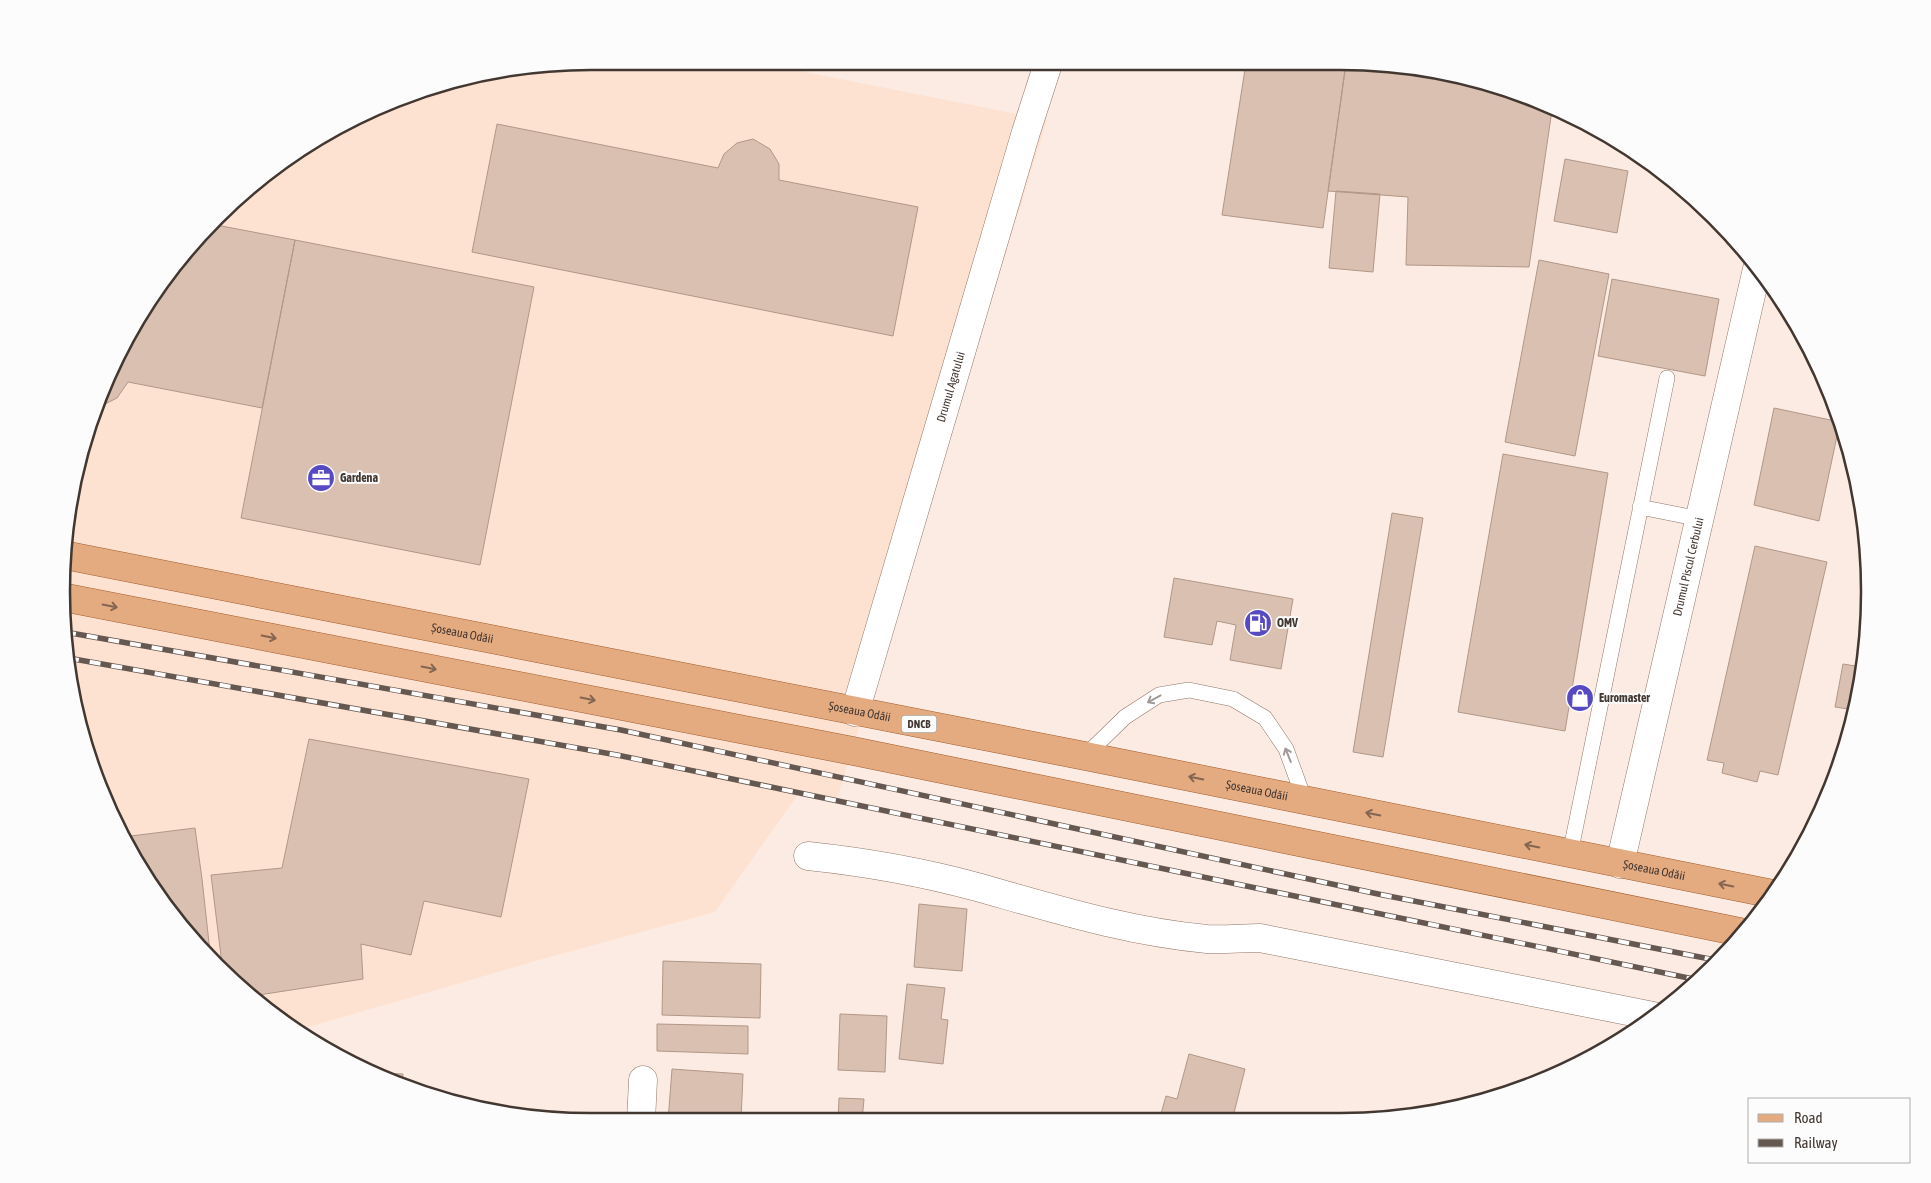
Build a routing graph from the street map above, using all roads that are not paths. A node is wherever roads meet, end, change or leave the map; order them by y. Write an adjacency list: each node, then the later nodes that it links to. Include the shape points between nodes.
1 (1046, 70): 8 (street, Drumul Agatului)
2 (1755, 277): 5 (street, Drumul Piscul Cerbului)
3 (1667, 378): 4 (lane)
4 (1640, 507): 5 (lane); 11 (lane)
5 (1700, 519): 13 (street, Drumul Piscul Cerbului)
6 (71, 556): 8 (main road, Șoseaua Odăii / DNCB)
7 (70, 599): 15 (main road, one-way to 15, via 843,749)
8 (855, 712): 9 (main road, Șoseaua Odăii / DNCB)
9 (1086, 756): 10 (main road, Șoseaua Odăii / DNCB, one-way to 9); 10 (lane, one-way to 9, via 1286,749 1265,718 1233,699 1189,690 1160,695 1125,717)
10 (1305, 800): 11 (main road, Șoseaua Odăii / DNCB, one-way to 10)
11 (1570, 854): 13 (main road, Șoseaua Odăii / DNCB)
12 (808, 856): 16 (street, via 897,869 1153,931 1208,939 1260,938)
13 (1620, 864): 14 (main road, Șoseaua Odăii / DNCB, one-way to 13)
14 (1765, 892)
15 (1735, 931)
16 (1644, 1014)
17 (643, 1080): 18 (street)
18 (641, 1113)

